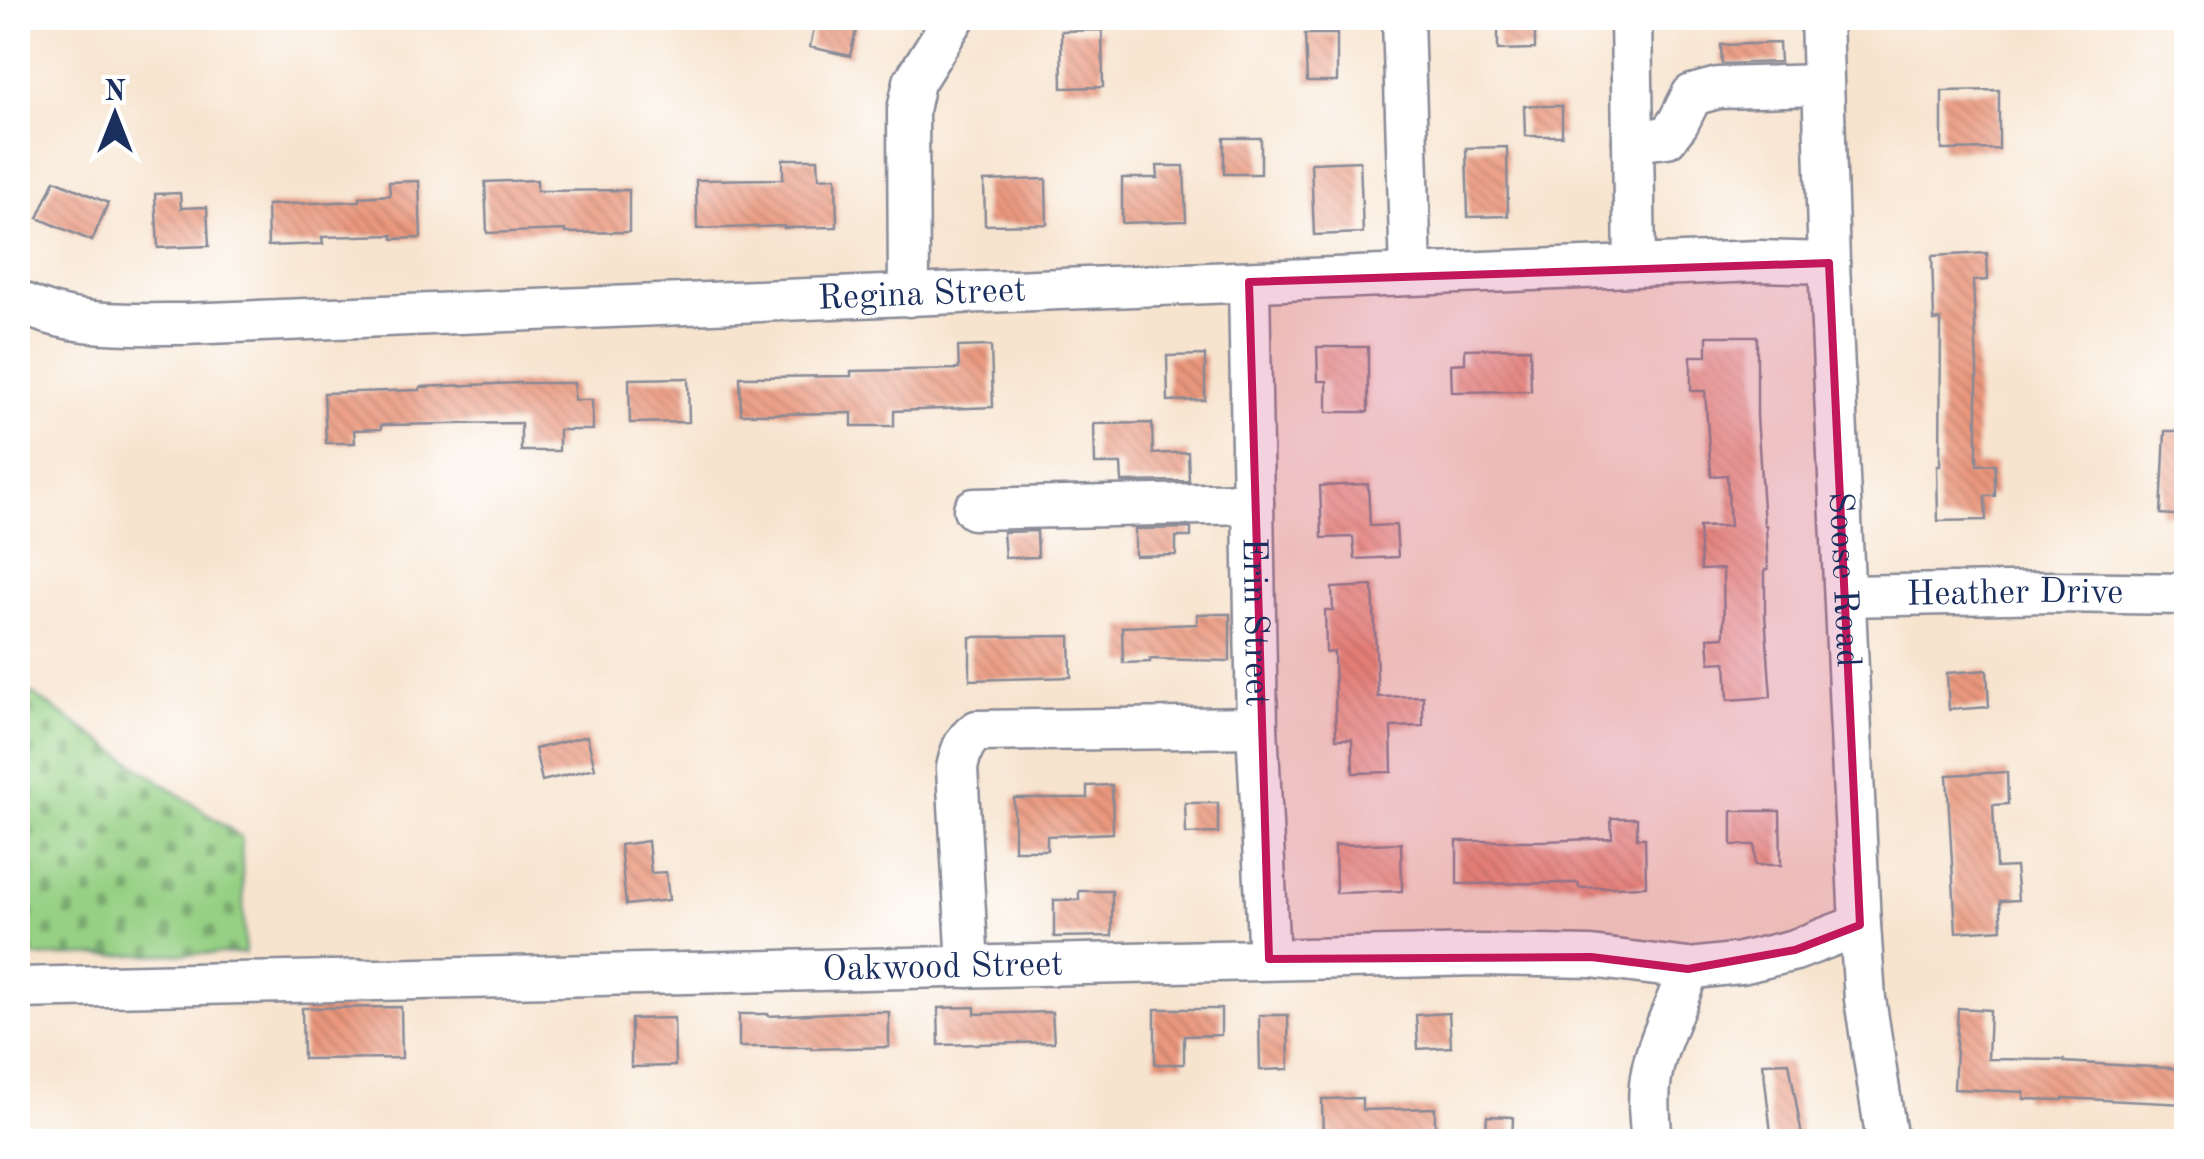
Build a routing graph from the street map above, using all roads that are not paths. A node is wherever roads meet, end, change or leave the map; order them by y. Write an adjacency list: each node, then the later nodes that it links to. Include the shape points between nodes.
1 (954, 18): 11 (street, via 914,82 908,110)
2 (1402, 18): 9 (street)
3 (1632, 18): 6 (street)
4 (1821, 18): 5 (street, Soose Road)
5 (1823, 85): 6 (street, via 1718,88 1692,95 1667,137); 7 (street, Soose Road)
6 (1633, 141): 8 (street)
7 (1830, 263): 8 (street, Regina Street); 16 (street, Soose Road)
8 (1635, 266): 9 (street, Regina Street)
9 (1410, 274): 10 (street, Regina Street)
10 (1249, 282): 11 (street, Regina Street); 13 (street, Erin Street)
11 (909, 296): 12 (street, Regina Street, via 184,324 66,319)
12 (18, 300)
13 (1253, 504): 14 (street); 17 (street, Erin Street)
14 (974, 510)
15 (2186, 594): 16 (street, Heather Drive)
16 (1845, 596): 18 (street, Soose Road)
17 (1257, 728): 19 (street, Erin Street); 20 (street, via 977,731 967,738 957,768)
18 (1860, 925): 21 (street, Oakwood Street, via 1795,950); 24 (street, Soose Road, via 1864,999)
19 (1269, 960): 20 (street, Oakwood Street); 21 (street, Oakwood Street, via 1480,954)
20 (968, 966): 22 (street, Oakwood Street)
21 (1688, 969): 23 (street, via 1650,1081)
22 (18, 988)
23 (1652, 1142)
24 (1887, 1142)

